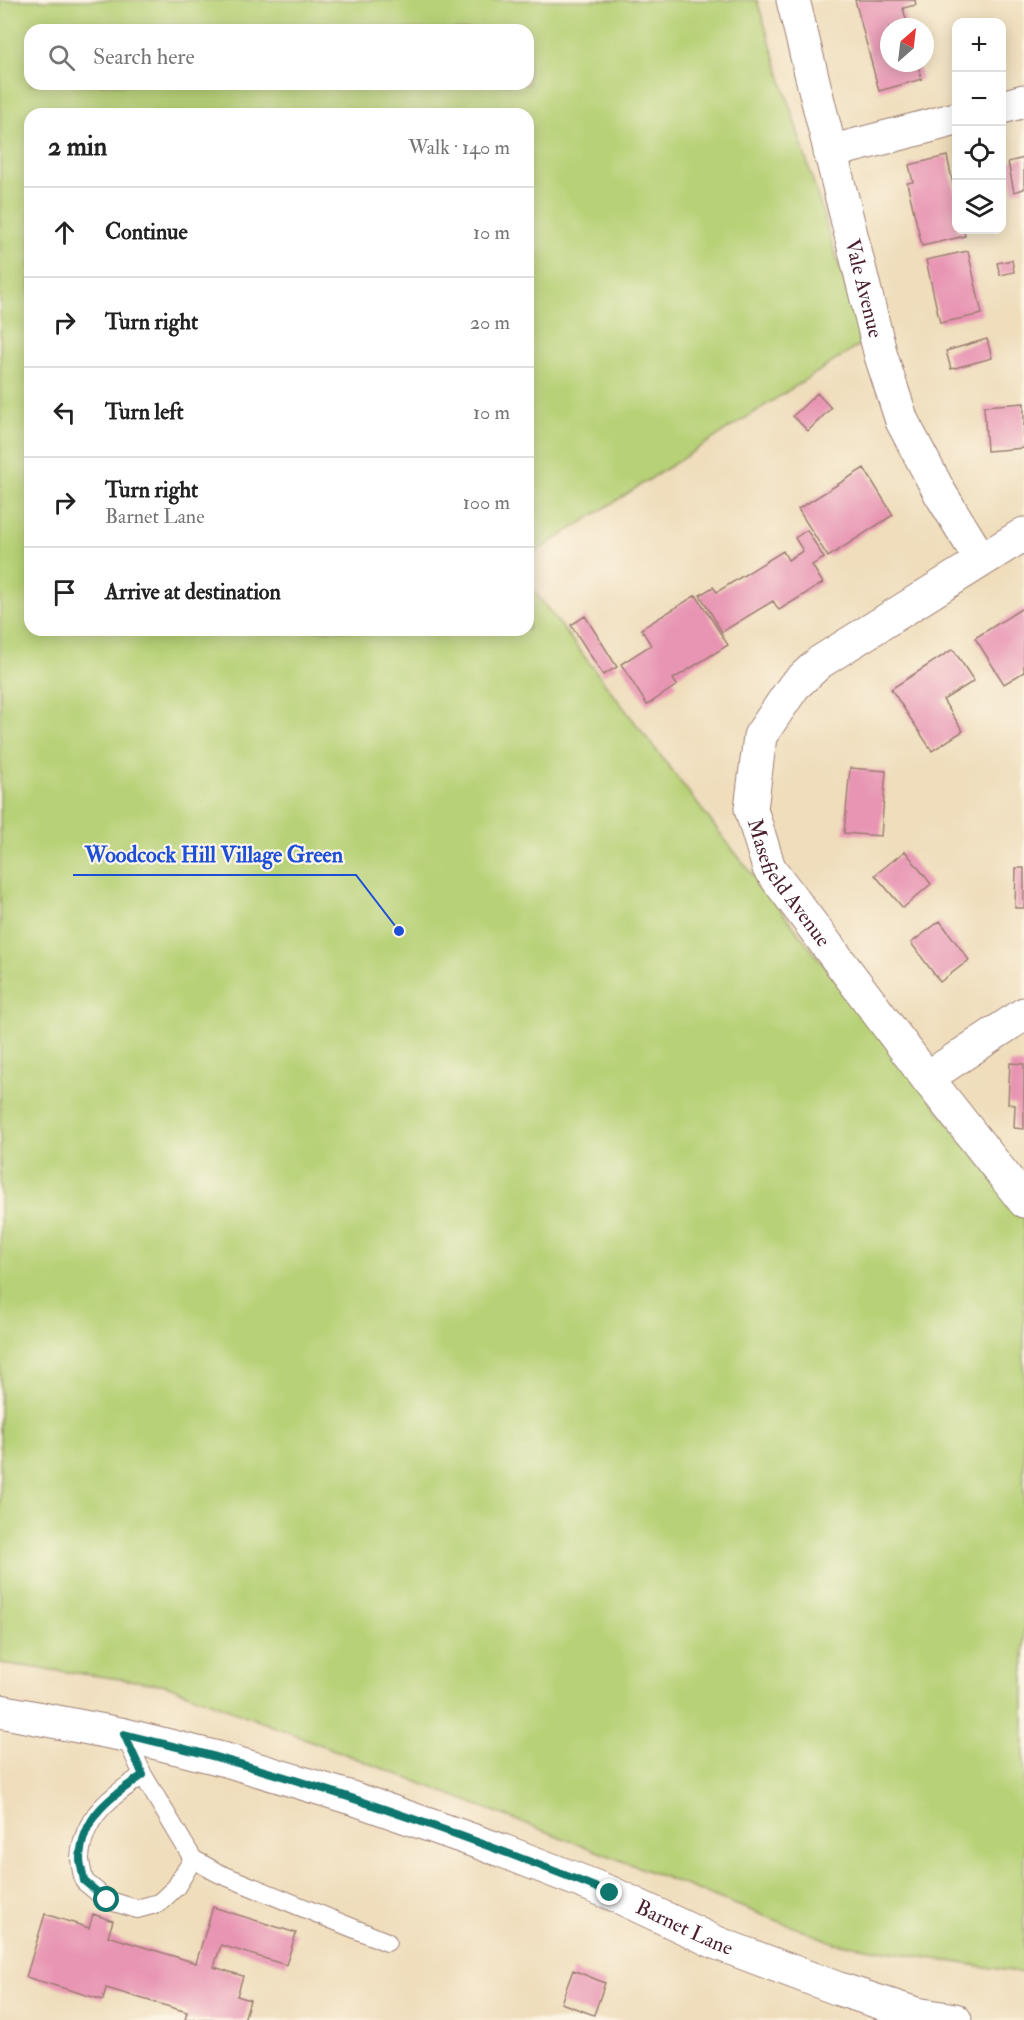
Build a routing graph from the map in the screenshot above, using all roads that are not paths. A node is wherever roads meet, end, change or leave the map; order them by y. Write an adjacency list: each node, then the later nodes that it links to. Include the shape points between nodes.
1 (793, 0): 5 (street, Vale Avenue)
2 (1024, 101): 3 (street)
3 (1006, 106)
4 (952, 120): 5 (street)
5 (830, 152): 7 (street, Vale Avenue, via 880,356 902,421)
6 (1024, 534): 7 (street, Masefield Avenue)
7 (981, 560): 9 (street, Masefield Avenue, via 820,662 794,686 760,736 751,810 769,868)
8 (1024, 1014): 9 (street)
9 (927, 1078): 10 (street, Masefield Avenue)
10 (1024, 1201)
11 (0, 1711): 12 (street, Barnet Lane)
12 (124, 1734): 13 (lane); 16 (street, Barnet Lane, via 226,1760 365,1803 504,1851 610,1893 717,1943 839,1989 916,2014)
13 (143, 1775): 14 (lane); 14 (lane, via 97,1811 86,1833 80,1859 84,1881 107,1900 137,1908 159,1904 176,1887)
14 (194, 1858): 15 (lane, via 218,1873)
15 (387, 1942)
16 (955, 2020)

